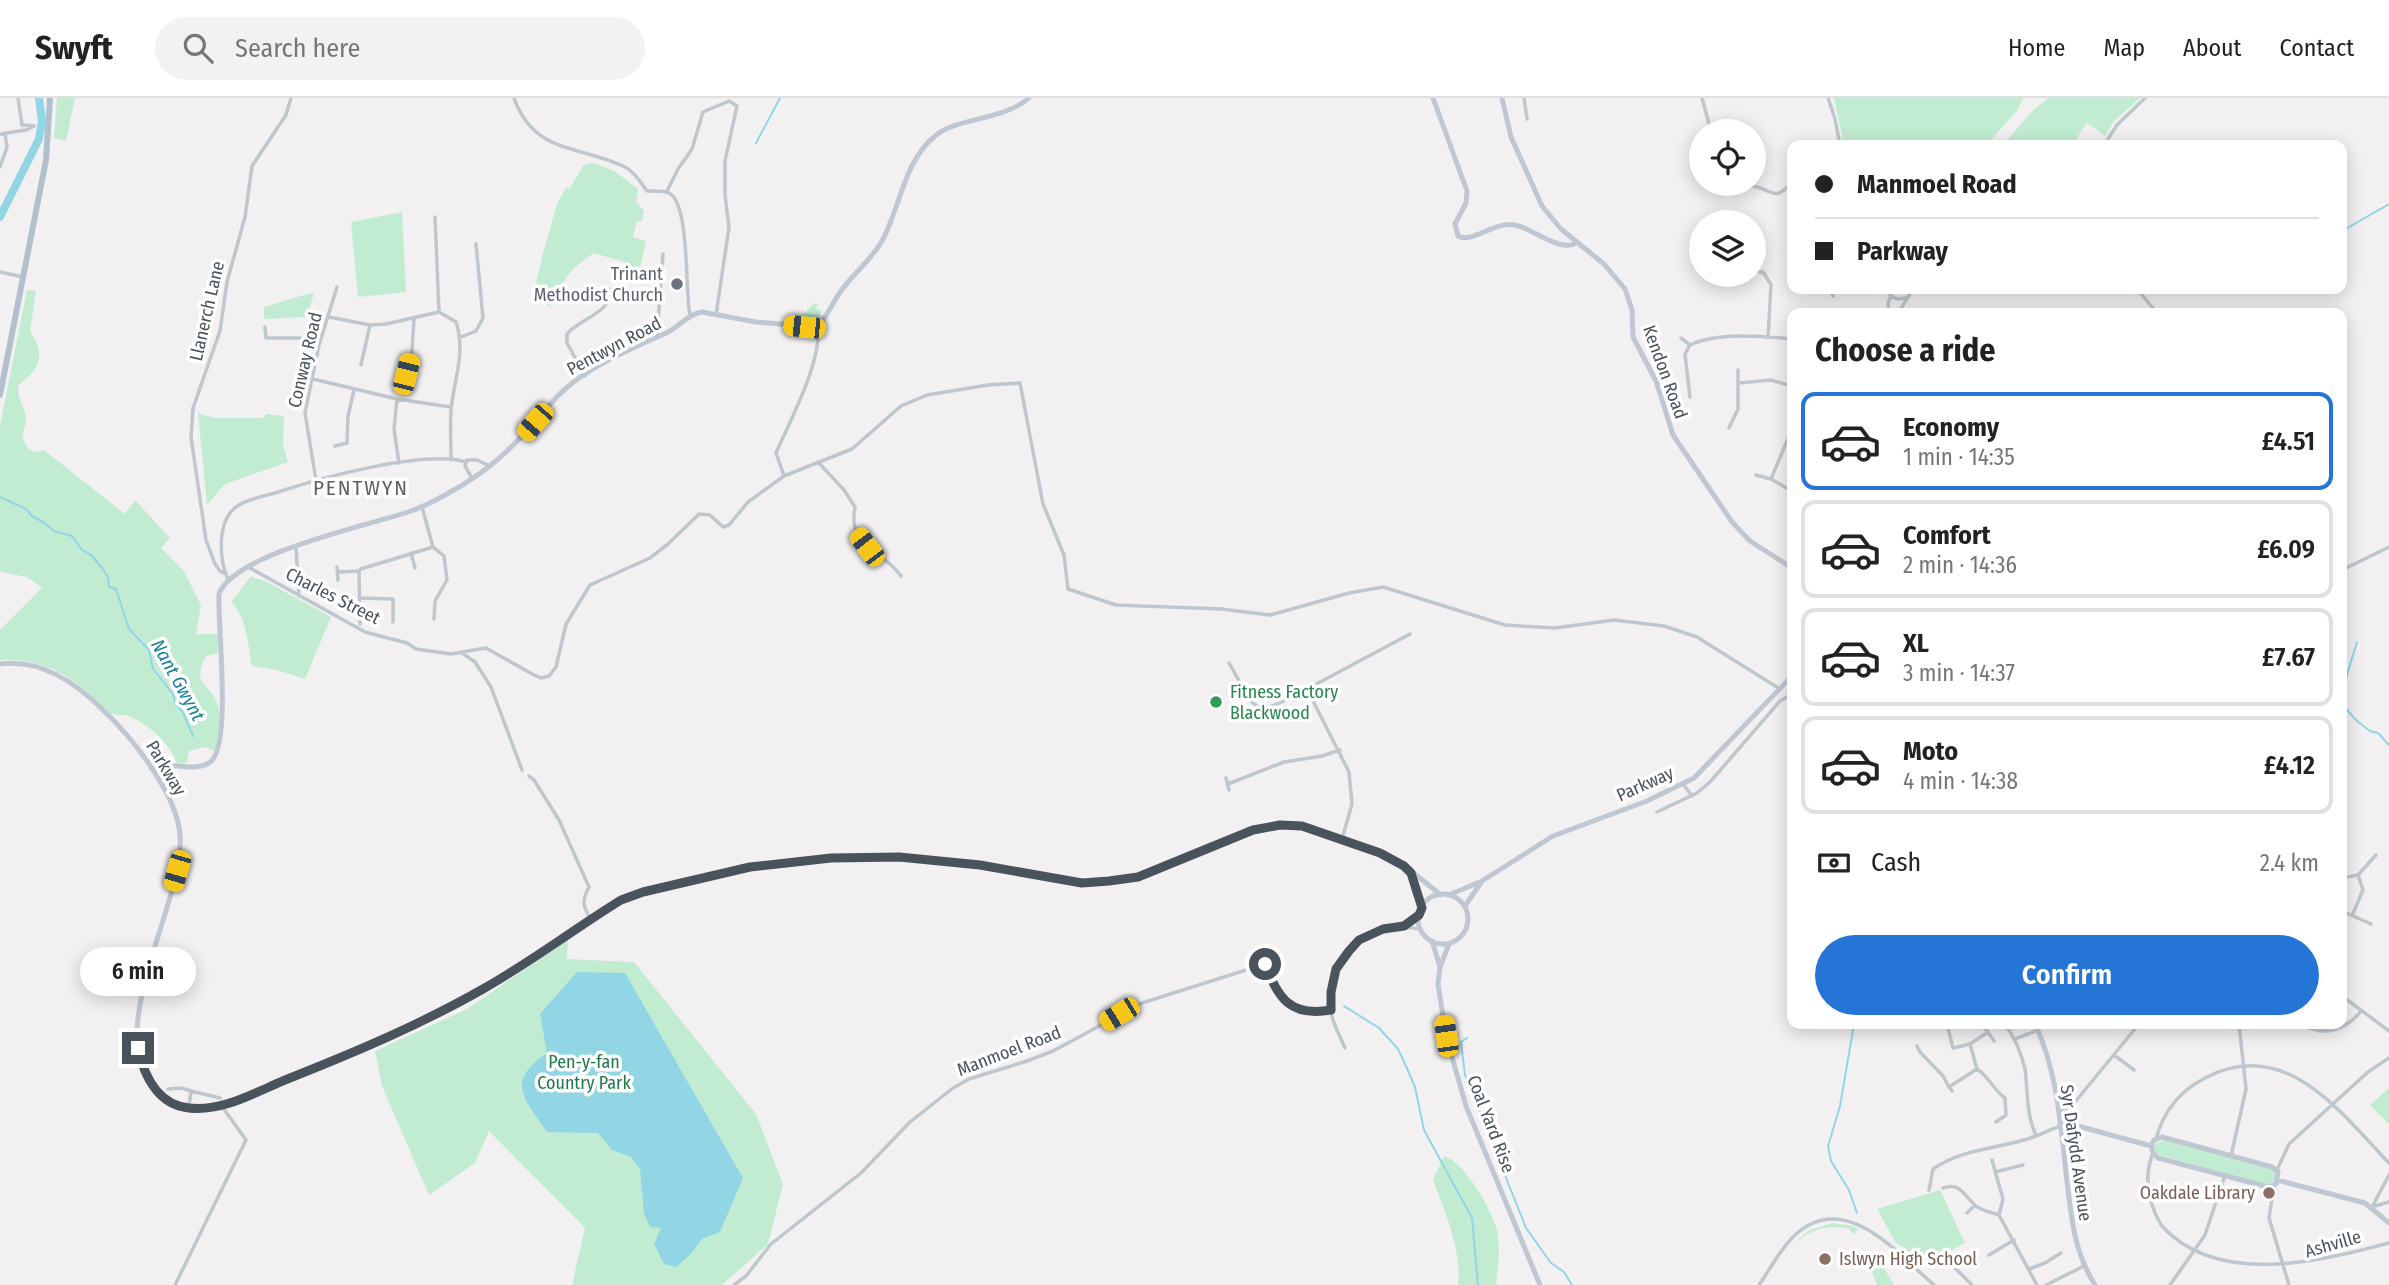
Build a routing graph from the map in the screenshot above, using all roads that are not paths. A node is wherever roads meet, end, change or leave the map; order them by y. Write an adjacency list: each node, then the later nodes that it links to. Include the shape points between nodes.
1 (18, 98): 14 (street, via 22,125 34,126)
2 (50, 98): 27 (main road, via 46,159)
3 (291, 98): 89 (street, Llanerch Lane, via 286,115 252,166 220,331 193,408 191,437 206,540 215,564)
4 (514, 98): 19 (street, via 539,134 559,147 627,168 647,191)
5 (1029, 98): 44 (street, via 1010,110 933,137 911,170 878,249 841,291)
6 (1433, 98): 22 (street, via 1467,191 1455,224 1458,236 1467,239 1506,223 1528,228 1563,246)
7 (1502, 98): 22 (street, Kendon Road, via 1511,137 1542,206)
8 (1524, 98): 12 (street)
9 (1702, 98): 13 (street)
10 (1828, 98): 15 (street)
11 (2146, 98): 16 (street)
12 (1527, 119)
13 (1708, 119)
14 (2, 134): 17 (street, via 7,147)
15 (1839, 140)
16 (2108, 140)
17 (0, 167)
18 (1787, 188): 20 (street, via 1773,195)
19 (667, 191): 38 (street, via 692,149 703,113 729,101 737,106 725,161 729,227); 39 (street, via 678,202 683,229)
20 (1766, 192)
21 (435, 217): 37 (street)
22 (1576, 243): 83 (street, Kendon Road, via 1604,264 1625,289 1633,337 1687,458 1732,522 1750,541)
23 (476, 244): 45 (street, via 483,318 476,331)
24 (663, 254): 46 (street)
25 (0, 272): 27 (street)
26 (1766, 276): 48 (street, via 1771,285)
27 (23, 277): 60 (main road)
28 (337, 288): 40 (street, Conway Road)
29 (610, 289): 55 (street, via 606,305 567,334 567,343)
30 (1909, 294): 33 (street)
31 (2141, 294): 36 (street)
32 (1891, 296): 33 (street); 34 (street)
33 (1906, 298): 35 (street)
34 (1888, 308)
35 (1901, 308)
36 (2153, 308)
37 (439, 313): 41 (street); 45 (street, via 456,322)
38 (716, 315): 39 (street, via 702,312); 44 (street)
39 (690, 316): 46 (street, Pentwyn Road)
40 (329, 317): 42 (street); 50 (street, Conway Road)
41 (414, 318): 42 (street); 54 (street)
42 (370, 325): 52 (street)
43 (265, 327): 50 (street, via 266,338 299,338)
44 (818, 327): 73 (street, via 807,382 776,453)
45 (461, 337): 63 (street)
46 (657, 337): 55 (street, Pentwyn Road)
47 (1681, 338): 51 (street)
48 (1768, 338): 49 (street); 51 (street, via 1703,339)
49 (1787, 339)
50 (319, 345): 56 (street, Conway Road)
51 (1690, 345): 61 (street, via 1685,354)
52 (361, 365)
53 (1738, 370): 57 (street)
54 (406, 374)
55 (585, 376): 71 (street, Pentwyn Road, via 565,388 516,443)
56 (312, 379): 59 (street); 76 (street, Conway Road, via 305,413)
57 (1740, 383): 58 (street, via 1771,380); 64 (street, via 1738,409)
58 (1787, 385)
59 (354, 390): 62 (street); 66 (street, via 347,443)
60 (0, 395)
61 (1690, 397)
62 (397, 400): 63 (street); 70 (street, via 394,429)
63 (451, 407): 67 (street)
64 (1729, 428)
65 (1787, 444): 75 (street)
66 (335, 446)
67 (451, 460): 68 (street); 70 (street)
68 (466, 462): 71 (street, via 477,460); 74 (street)
69 (818, 462): 73 (street); 88 (street, via 855,507 854,529); 102 (street, via 852,449 901,406 927,395 1020,383 1043,504 1064,555 1068,589 1116,605 1270,615 1382,587 1505,625 1555,628 1614,620 1664,626 1697,637)
70 (399, 463): 76 (street)
71 (488, 466): 74 (street, Pentwyn Road)
72 (1756, 475): 75 (street)
73 (784, 476): 97 (street, Charles Street, via 748,502 729,525 723,527 710,515 699,514 650,558 590,585 566,624 556,667 549,676 534,675 486,648)
74 (472, 478): 78 (street, Pentwyn Road)
75 (1771, 479): 77 (street)
76 (316, 480): 89 (street, via 238,505 225,519 222,556)
77 (1787, 488)
78 (422, 507): 79 (street, Pentwyn Road); 80 (street)
79 (296, 547): 84 (street, Pentwyn Road); 91 (street)
80 (433, 547): 82 (street); 93 (street, via 444,556 447,580 435,600)
81 (2389, 547): 86 (street)
82 (411, 553): 85 (street); 87 (street)
83 (1787, 565)
84 (250, 568): 89 (street, Pentwyn Road); 91 (street, Charles Street)
85 (415, 568)
86 (2347, 568)
87 (359, 571): 90 (street, via 337,570); 92 (street)
88 (901, 576)
89 (227, 577): 105 (street, via 219,594 222,727 216,755 204,765)
90 (338, 580)
91 (299, 596): 97 (street, Charles Street, via 365,632 416,649)
92 (359, 598): 94 (street, via 394,599); 95 (street)
93 (434, 619)
94 (393, 622)
95 (360, 624)
96 (1410, 634): 101 (street)
97 (461, 652): 106 (street, via 491,687)
98 (1229, 663): 101 (street, via 1252,703 1260,708 1270,708)
99 (0, 664): 105 (street, Parkway, via 14,662 60,675 106,712)
100 (1787, 681): 102 (street, Parkway)
101 (1307, 689): 104 (street)
102 (1780, 689): 110 (street, Parkway, via 1694,778)
103 (1787, 697): 112 (street)
104 (1340, 750): 109 (street, via 1284,762); 114 (street, via 1352,796)
105 (151, 768): 163 (street, Parkway, via 174,810 181,845 139,1009 138,1048 151,1085 171,1102)
106 (522, 770)
107 (529, 776): 127 (street, via 559,820 589,887 583,906)
108 (1226, 778): 109 (street)
109 (1228, 783): 111 (street)
110 (1683, 783): 112 (street); 119 (street, Parkway, via 1553,836)
111 (1229, 790)
112 (1692, 796): 113 (street)
113 (1657, 812)
114 (1342, 839): 116 (street, via 1380,853); 127 (street, via 1302,826 1280,825 1237,836 1138,877 1082,883 980,865 899,857 831,858 750,867 643,892)
115 (2376, 855): 117 (street)
116 (1411, 873): 120 (street); 123 (street)
117 (2358, 875): 118 (street); 126 (street, via 2362,890)
118 (2347, 877)
119 (1482, 881): 121 (street); 122 (street)
120 (1441, 895): 121 (street); 123 (street)
121 (1449, 895): 122 (street)
122 (1465, 906): 132 (street, via 1467,927)
123 (1422, 908): 125 (street)
124 (2347, 914): 126 (street)
125 (1419, 915): 129 (street); 130 (street)
126 (2352, 916): 128 (street)
127 (591, 919): 161 (street, via 433,1017)
128 (2371, 924)
129 (1404, 926): 130 (street); 135 (street, via 1383,929 1359,940 1349,951 1336,969)
130 (1420, 929): 131 (street)
131 (1432, 942): 132 (street); 133 (street, Coal Yard Rise)
132 (1449, 944): 133 (street, Coal Yard Rise)
133 (1440, 967): 202 (street, Coal Yard Rise, via 1446,1036 1466,1106)
134 (2347, 1000): 136 (street)
135 (1331, 1010): 153 (street); 201 (street, Manmoel Road, via 1310,1014 1288,1004 1276,991 1265,964 1142,1003 1053,1051 969,1079 926,1107 861,1173 771,1244)
136 (2361, 1011): 137 (street); 147 (street)
137 (2347, 1024)
138 (1948, 1029): 151 (street, via 1954,1048)
139 (1985, 1029): 148 (street)
140 (2008, 1029): 149 (street)
141 (2032, 1029): 149 (street)
142 (2037, 1029): 164 (street, Syr Dafydd Avenue)
143 (2135, 1029): 154 (street)
144 (2240, 1029): 156 (street)
145 (2313, 1029): 146 (street)
146 (2340, 1029)
147 (2389, 1031)
148 (1987, 1032): 150 (street); 151 (street)
149 (2015, 1039): 169 (street)
150 (1994, 1041)
151 (1970, 1044): 157 (street)
152 (1917, 1046): 157 (street, via 1951,1089)
153 (1345, 1048)
154 (2114, 1055): 158 (street); 164 (street, via 2075,1102)
155 (2389, 1058): 162 (street)
156 (2244, 1067): 162 (street, via 2293,1075); 170 (street, via 2211,1075 2187,1090 2164,1117); 173 (street, via 2245,1100)
157 (1977, 1069): 165 (street, via 2005,1098)
158 (2134, 1070)
159 (168, 1089): 160 (street)
160 (191, 1091): 161 (street); 163 (street)
161 (220, 1102): 163 (street); 200 (street, via 246,1140)
162 (2333, 1104): 175 (street); 177 (street, via 2289,1144)
163 (188, 1108)
164 (2058, 1111): 168 (street, Syr Dafydd Avenue)
165 (2006, 1115): 166 (street); 167 (street)
166 (2012, 1121)
167 (1996, 1122)
168 (2061, 1125): 169 (street); 171 (street); 197 (street, Syr Dafydd Avenue, via 2074,1238)
169 (2036, 1135): 183 (street, via 1940,1164 1933,1169)
170 (2157, 1139): 171 (street); 173 (street)
171 (2151, 1146): 172 (street)
172 (2153, 1153): 179 (street); 195 (street, via 2148,1192 2153,1208 2169,1236)
173 (2231, 1156): 177 (street)
174 (1992, 1160): 178 (street)
175 (2389, 1163)
176 (2023, 1166): 178 (street)
177 (2277, 1170): 181 (street)
178 (1995, 1172): 188 (street, via 2003,1199)
179 (2225, 1175): 181 (street, via 2268,1187); 195 (street, via 2211,1223)
180 (2389, 1175): 186 (street)
181 (2275, 1183): 186 (street); 199 (street, via 2269,1218)
182 (1943, 1188): 185 (street, via 1959,1188)
183 (1929, 1190)
184 (2389, 1202): 186 (street)
185 (1975, 1205): 187 (street); 188 (street)
186 (2372, 1207): 189 (street)
187 (1967, 1213)
188 (1999, 1214): 190 (street)
189 (2389, 1223)
190 (2014, 1240): 193 (street); 198 (street)
191 (2389, 1242): 199 (street, Ashville)
192 (2061, 1253): 198 (street)
193 (1989, 1255)
194 (1943, 1256): 205 (street)
195 (2191, 1257): 196 (street); 209 (street)
196 (2197, 1262)
197 (2084, 1266): 207 (street); 208 (street, Syr Dafydd Avenue)
198 (2029, 1269): 206 (street)
199 (2285, 1272): 210 (street)
200 (175, 1285)
201 (734, 1285)
202 (1540, 1285)
203 (1759, 1285): 204 (street, via 1795,1235 1832,1219 1872,1231)
204 (1934, 1285)
205 (1972, 1285)
206 (2037, 1285)
207 (2046, 1285)
208 (2095, 1285)
209 (2170, 1285)
210 (2289, 1285)

